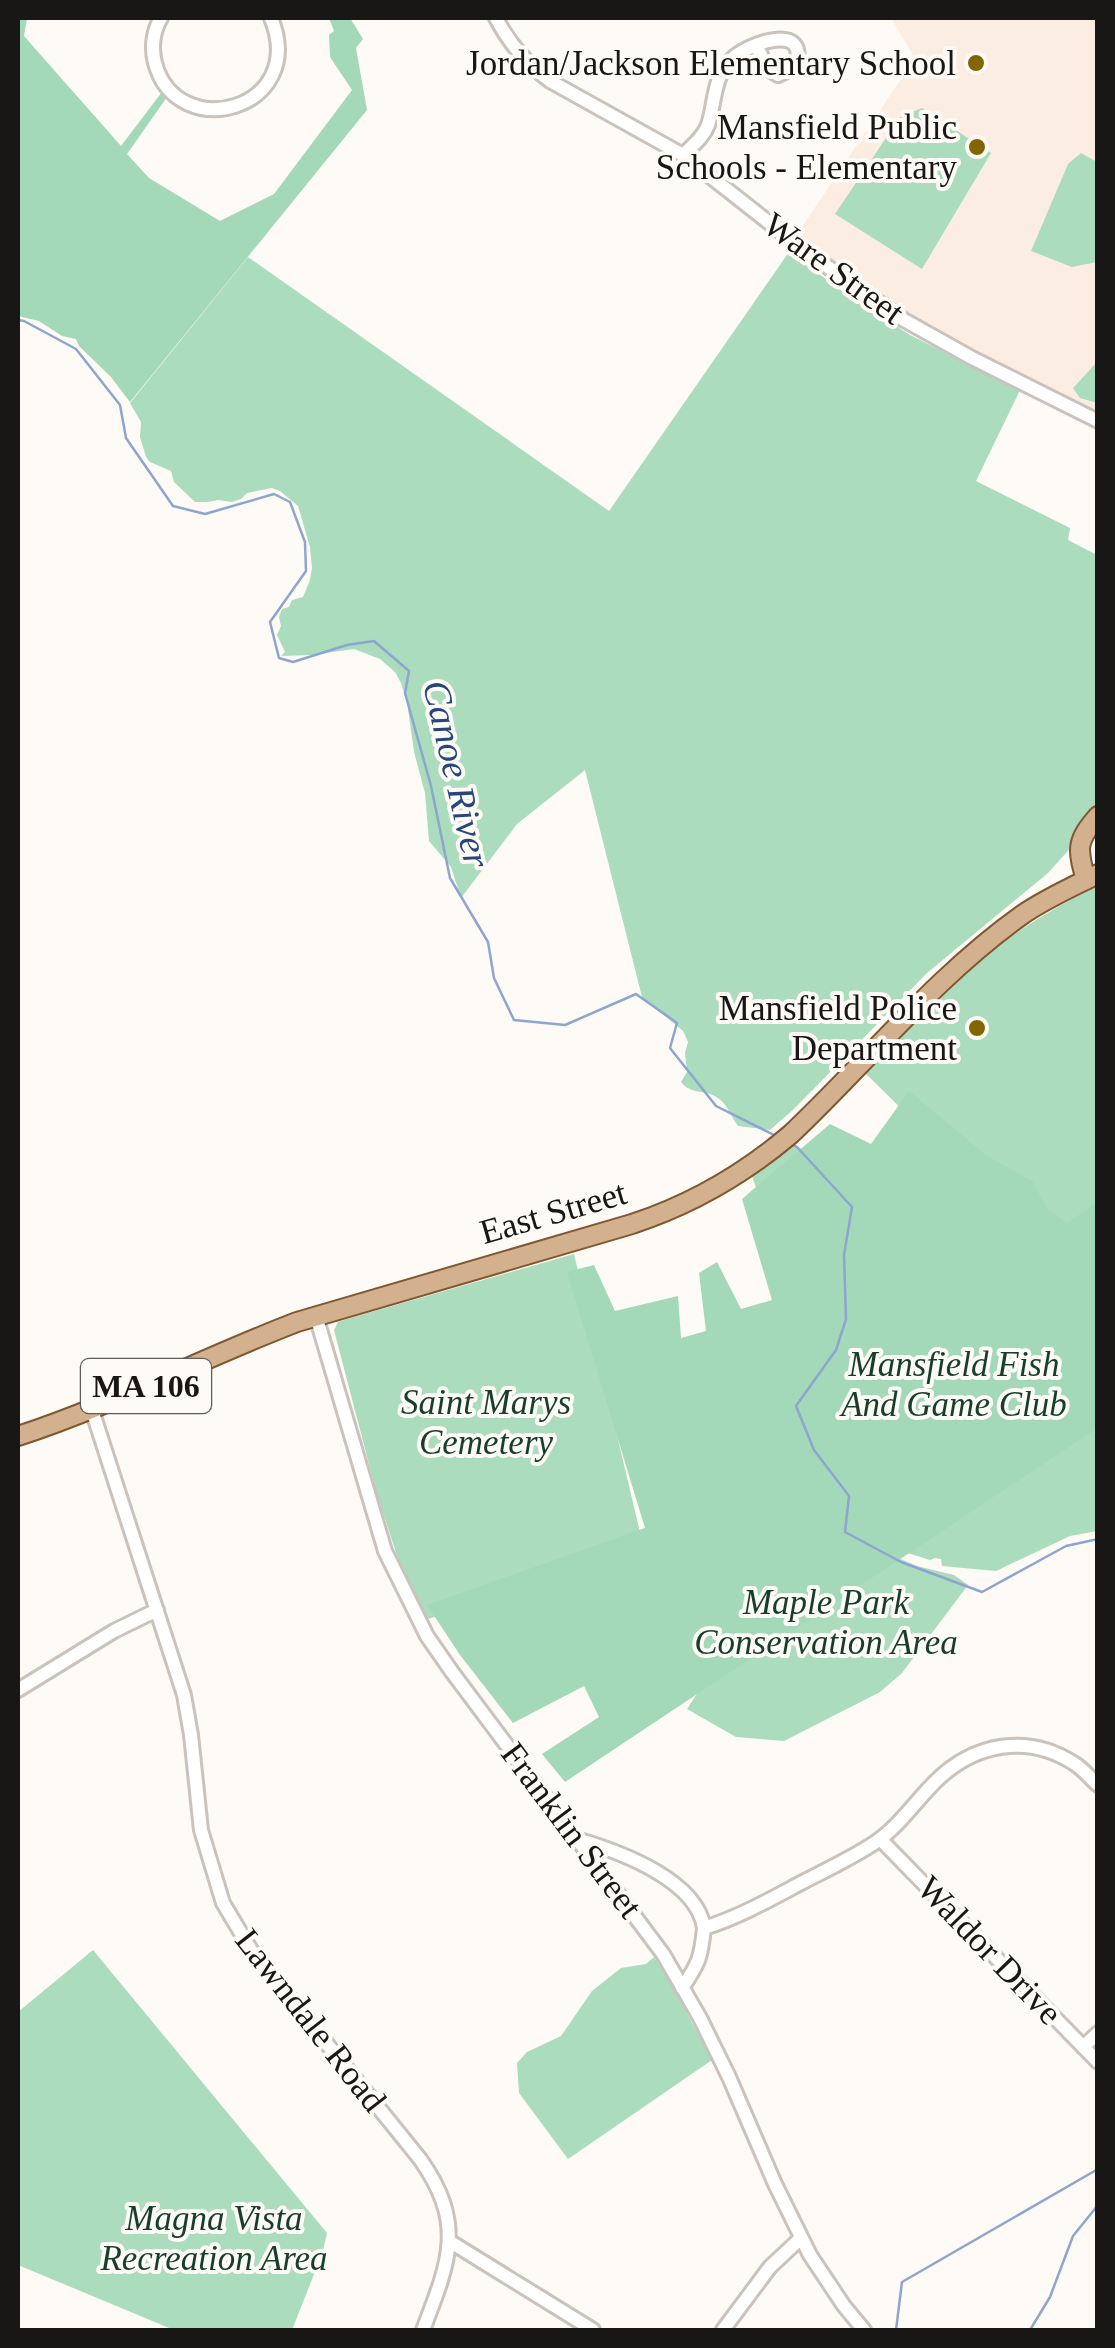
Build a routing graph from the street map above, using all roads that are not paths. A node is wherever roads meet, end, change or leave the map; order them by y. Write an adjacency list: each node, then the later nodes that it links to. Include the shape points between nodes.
1 (160, 18): 2 (street, via 152,50 160,78 189,104 216,109 248,101 270,79 278,58)
2 (271, 18)
3 (496, 18): 5 (street, Ware Street, via 550,81)
4 (756, 44): 5 (street, via 730,60 708,124)
5 (683, 155): 6 (street, Ware Street, via 904,320)
6 (1098, 421)
7 (1098, 816): 8 (main road, via 1080,842 1080,858)
8 (1092, 877): 9 (main road, East Street / MA 106, via 986,942 784,1140 716,1187 648,1219)
9 (316, 1316): 10 (main road, East Street / MA 106); 16 (street, Franklin Street, via 379,1535 401,1587 438,1653)
10 (92, 1410): 11 (main road, East Street / MA 106); 12 (street, Lawndale Road)
11 (18, 1436)
12 (157, 1610): 13 (street); 23 (street, Lawndale Road, via 184,1696 200,1830 236,1929 434,2180)
13 (18, 1690)
14 (1098, 1784): 15 (street, via 1076,1764 1043,1749 1000,1746 956,1764)
15 (880, 1839): 17 (street, via 733,1919); 20 (street, Waldor Drive)
16 (578, 1840): 17 (street, via 633,1859 676,1886); 18 (street, Franklin Street)
17 (704, 1928): 18 (street, via 699,1962)
18 (682, 1988): 22 (street, Franklin Street)
19 (1098, 2033): 20 (street)
20 (1083, 2046): 21 (street, Waldor Drive)
21 (1098, 2062)
22 (801, 2238): 26 (street, via 770,2266); 27 (street, Franklin Street)
23 (449, 2242): 24 (street, Lawndale Road); 25 (street)
24 (422, 2330)
25 (593, 2330)
26 (723, 2330)
27 (864, 2330)

